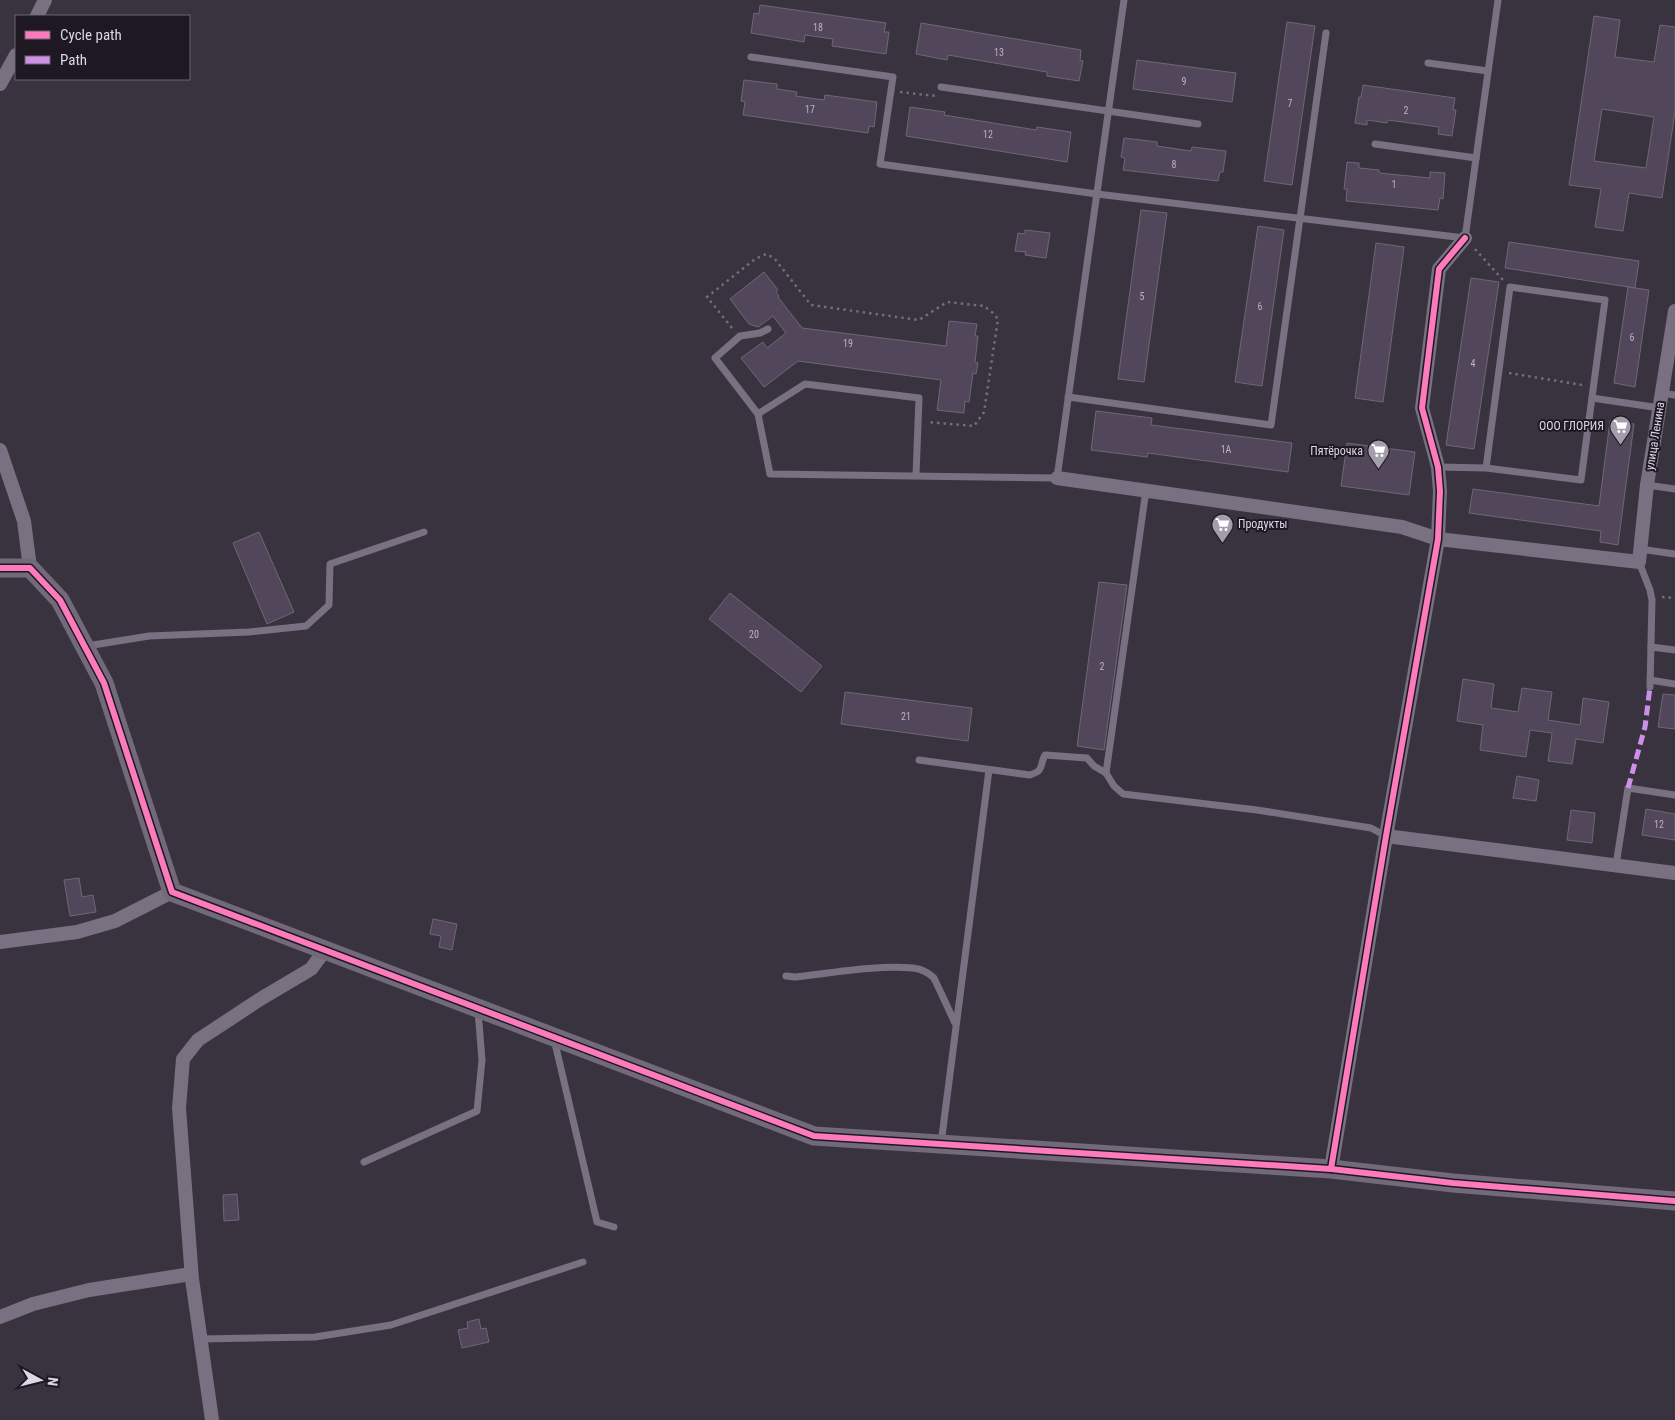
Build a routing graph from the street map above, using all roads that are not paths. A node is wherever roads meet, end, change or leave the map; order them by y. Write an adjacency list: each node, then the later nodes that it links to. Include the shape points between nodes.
1 (45, 0): 4 (street)
2 (1124, 0): 12 (lane)
3 (1498, 0): 9 (lane)
4 (38, 15)
5 (1326, 33): 17 (lane)
6 (15, 57): 10 (street)
7 (751, 57): 16 (lane, via 893,77 880,164)
8 (1428, 63): 9 (lane)
9 (1488, 71): 15 (lane)
10 (0, 84)
11 (941, 87): 12 (lane)
12 (1108, 111): 13 (lane); 16 (lane)
13 (1198, 124)
14 (1375, 144): 15 (lane)
15 (1476, 158): 18 (lane)
16 (1097, 194): 17 (lane); 22 (lane)
17 (1300, 218): 18 (lane); 22 (lane, via 1272,426)
18 (1465, 238): 27 (street, via 1440,269 1422,408)
19 (1675, 312): 21 (street, улица Ленина)
20 (768, 329): 25 (lane, via 740,336 715,358)
21 (1668, 394): 24 (street, улица Ленина)
22 (1068, 397): 30 (lane)
23 (1592, 398): 24 (lane); 28 (lane, via 1581,480); 28 (lane, via 1605,300 1510,287)
24 (1660, 408): 31 (street, улица Ленина)
25 (758, 414): 29 (lane, via 770,474); 29 (lane, via 805,384 919,398)
26 (0, 450): 39 (street, via 24,521)
27 (1438, 466): 28 (lane); 35 (street)
28 (1486, 468)
29 (916, 475): 30 (lane)
30 (1057, 478): 33 (street)
31 (1647, 485): 32 (lane); 37 (street, улица Ленина)
32 (1675, 489)
33 (1146, 490): 35 (street, via 1402,527); 46 (lane)
34 (424, 532): 40 (lane, via 330,564 329,605 306,626 148,636)
35 (1438, 540): 37 (street); 48 (street)
36 (1675, 554): 37 (lane)
37 (1640, 555): 41 (lane, via 1651,595)
38 (0, 568): 39 (street)
39 (30, 568): 40 (street, via 60,600)
40 (86, 646): 51 (street, via 104,683)
41 (1651, 647): 42 (lane); 43 (lane, via 1650,683)
42 (1675, 650)
43 (1675, 684)
44 (919, 760): 45 (lane)
45 (990, 770): 46 (lane, via 1030,775 1038,772 1046,755 1053,755 1087,758); 56 (lane)
46 (1106, 773): 48 (lane, via 1123,794 1371,828)
47 (1675, 796): 49 (lane, via 1628,788)
48 (1386, 836): 49 (street); 60 (street)
49 (1616, 866): 50 (street)
50 (1675, 873)
51 (172, 892): 52 (street, via 115,921 76,932); 53 (street)
52 (0, 942)
53 (325, 950): 55 (street); 64 (street, via 311,969 198,1040 184,1059 178,1108)
54 (786, 976): 56 (lane, via 914,968 934,978)
55 (478, 1008): 57 (street); 59 (lane, via 482,1060 477,1111)
56 (956, 1026): 58 (lane)
57 (554, 1037): 58 (street, via 814,1136); 62 (lane, via 597,1222)
58 (941, 1144): 60 (street)
59 (364, 1162)
60 (1331, 1169): 61 (street, via 1453,1183)
61 (1675, 1201)
62 (614, 1227)
63 (583, 1262): 66 (lane, via 391,1325 315,1337)
64 (191, 1274): 65 (street, via 89,1290 33,1304); 66 (street)
65 (0, 1317)
66 (200, 1339): 67 (street)
67 (212, 1420)

